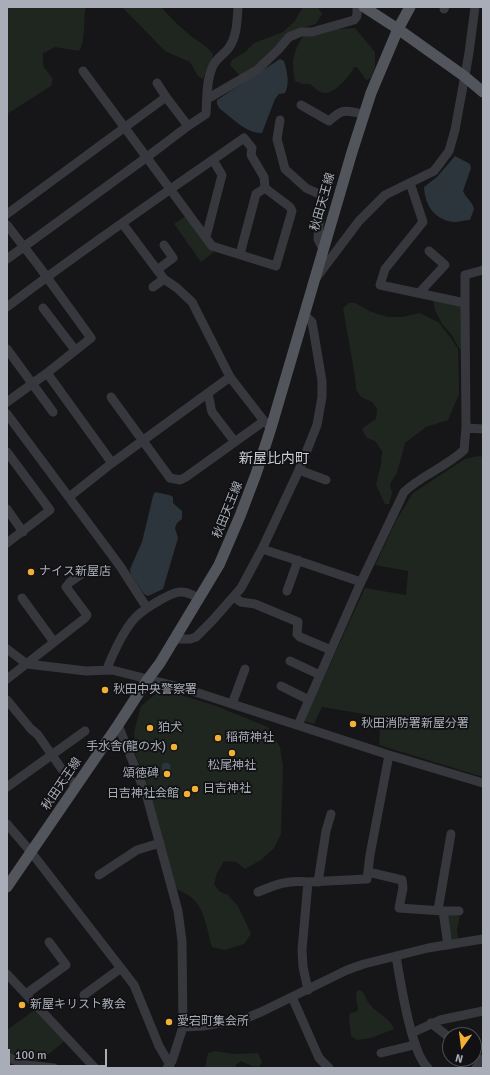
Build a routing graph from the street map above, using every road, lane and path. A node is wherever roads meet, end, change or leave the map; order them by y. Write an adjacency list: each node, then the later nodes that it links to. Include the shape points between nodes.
1 (238, 7): 12 (street, via 233,41 218,57 212,68)
2 (357, 7): 12 (street, via 357,16 354,20 289,37 257,70)
3 (364, 7): 6 (main road)
4 (410, 7): 6 (main road, 秋田天王線)
5 (475, 7): 8 (street)
6 (398, 29): 8 (main road); 14 (main road, 秋田天王線, via 370,93)
7 (83, 71): 17 (street)
8 (464, 76): 10 (main road); 20 (street, via 449,151 434,171)
9 (157, 83): 11 (street)
10 (483, 92)
11 (166, 97): 16 (street); 17 (street)
12 (207, 99): 16 (street, via 206,114)
13 (301, 105): 14 (street, via 329,121 339,112)
14 (364, 114): 29 (main road, 秋田天王線)
15 (280, 120): 29 (street, via 277,139 285,169 306,188 321,195 318,239)
16 (188, 126): 18 (street)
17 (125, 128): 18 (street); 23 (street)
18 (147, 157): 22 (street); 28 (street)
19 (212, 160): 21 (street, via 244,138 252,148 251,155 264,177); 22 (street); 26 (street, via 222,175)
20 (410, 183): 37 (street, via 385,195 359,221); 39 (street, via 423,222 385,269 380,285)
21 (264, 188): 31 (street, via 256,194); 31 (street, via 292,211 276,266)
22 (171, 189): 24 (street); 26 (street)
23 (7, 214)
24 (122, 223): 33 (street); 35 (street)
25 (7, 224): 28 (street)
26 (206, 237): 31 (street, via 212,246)
27 (164, 245): 33 (street, via 173,258)
28 (24, 246): 32 (street); 35 (street)
29 (323, 249): 37 (main road, 秋田天王線)
30 (429, 251): 39 (street, via 445,265)
31 (240, 254)
32 (7, 259)
33 (157, 270): 36 (street)
34 (483, 270): 40 (street, via 465,275)
35 (46, 277): 41 (street); 45 (street, via 91,338)
36 (164, 279): 38 (street); 47 (street, via 192,302)
37 (314, 281): 43 (main road, 秋田天王線)
38 (153, 287)
39 (419, 293): 40 (street)
40 (465, 303): 55 (street)
41 (7, 307)
42 (43, 308): 45 (street)
43 (304, 315): 54 (main road, 秋田天王線); 61 (street, via 312,322 322,381 322,397 316,425)
44 (7, 349): 48 (street)
45 (75, 350): 46 (street)
46 (47, 373): 48 (street); 60 (street)
47 (230, 377): 49 (street); 54 (street)
48 (32, 383): 51 (street); 52 (street)
49 (207, 394): 57 (street); 58 (street, via 212,412)
50 (112, 397): 57 (street)
51 (7, 402)
52 (52, 412)
53 (7, 414): 63 (street)
54 (267, 424): 58 (street); 74 (main road, 秋田天王線, via 256,474 240,516 219,565)
55 (466, 428): 56 (street); 70 (street, via 464,450 412,483 404,492)
56 (483, 429)
57 (144, 441): 58 (street, via 170,478 180,480); 60 (street)
58 (235, 442)
59 (7, 452): 65 (street, via 50,510)
60 (112, 463): 63 (street)
61 (299, 470): 62 (street); 67 (street)
62 (326, 480)
63 (69, 497): 75 (street, via 120,566)
64 (7, 509): 65 (street)
65 (23, 532): 66 (street)
66 (7, 543)
67 (262, 550): 68 (street); 72 (street)
68 (298, 560): 70 (street); 71 (street)
69 (86, 571): 77 (street, via 66,587 87,615)
70 (361, 582): 79 (street)
71 (287, 591)
72 (234, 597): 76 (street, via 196,637); 79 (street, via 241,602 255,604 298,622 297,634 300,637)
73 (22, 598): 77 (street)
74 (199, 598): 75 (street, via 175,592); 76 (main road, 秋田天王線)
75 (147, 608): 83 (street, via 130,623)
76 (175, 639): 86 (main road, 秋田天王線)
77 (54, 642): 81 (street)
78 (7, 649): 81 (street)
79 (331, 650): 84 (street)
80 (290, 661): 84 (street)
81 (27, 664): 83 (street, via 86,671); 85 (street)
82 (245, 669): 90 (street)
83 (107, 670): 86 (street)
84 (320, 675): 89 (street)
85 (7, 679)
86 (148, 679): 90 (street); 91 (main road, 秋田天王線)
87 (281, 686): 89 (street)
88 (7, 700): 94 (street)
89 (309, 700): 92 (street)
90 (232, 704): 92 (street)
91 (118, 725): 97 (main road, 秋田天王線); 102 (street, via 147,797)
92 (298, 725): 95 (street)
93 (85, 731): 94 (street)
94 (52, 755): 97 (street); 98 (street)
95 (389, 755): 96 (street); 104 (street)
96 (483, 783)
97 (77, 786): 103 (main road, 秋田天王線)
98 (7, 787)
99 (331, 814): 107 (street)
100 (7, 824): 103 (street)
101 (451, 834): 110 (street)
102 (160, 843): 105 (street, via 137,850); 124 (street, via 178,911 182,941)
103 (31, 852): 108 (main road, 秋田天王線); 116 (street)
104 (368, 872): 107 (street, via 367,878); 110 (street, via 402,880 399,908)
105 (99, 875)
106 (308, 882): 107 (street); 109 (street, via 280,883); 118 (street, via 302,950)
107 (318, 882)
108 (7, 887)
109 (258, 892)
110 (441, 910): 111 (street); 114 (street)
111 (459, 911)
112 (483, 939): 114 (street)
113 (49, 942): 119 (street, via 66,964)
114 (448, 945): 115 (street)
115 (396, 956): 118 (street, via 347,970); 126 (street)
116 (121, 968): 120 (street); 130 (street, via 134,985)
117 (7, 974): 119 (street)
118 (308, 990): 121 (street)
119 (26, 994): 132 (street)
120 (84, 995)
121 (292, 997): 124 (street, via 244,1019); 133 (street, via 319,1058)
122 (483, 1011): 123 (street)
123 (431, 1023): 125 (street); 126 (street)
124 (183, 1027): 130 (street)
125 (442, 1032)
126 (412, 1033): 127 (street)
127 (414, 1045): 128 (street); 134 (street)
128 (381, 1053)
129 (7, 1057): 131 (street, via 27,1065)
130 (169, 1067)
131 (54, 1068)
132 (95, 1068)
133 (329, 1068)
134 (428, 1068)

